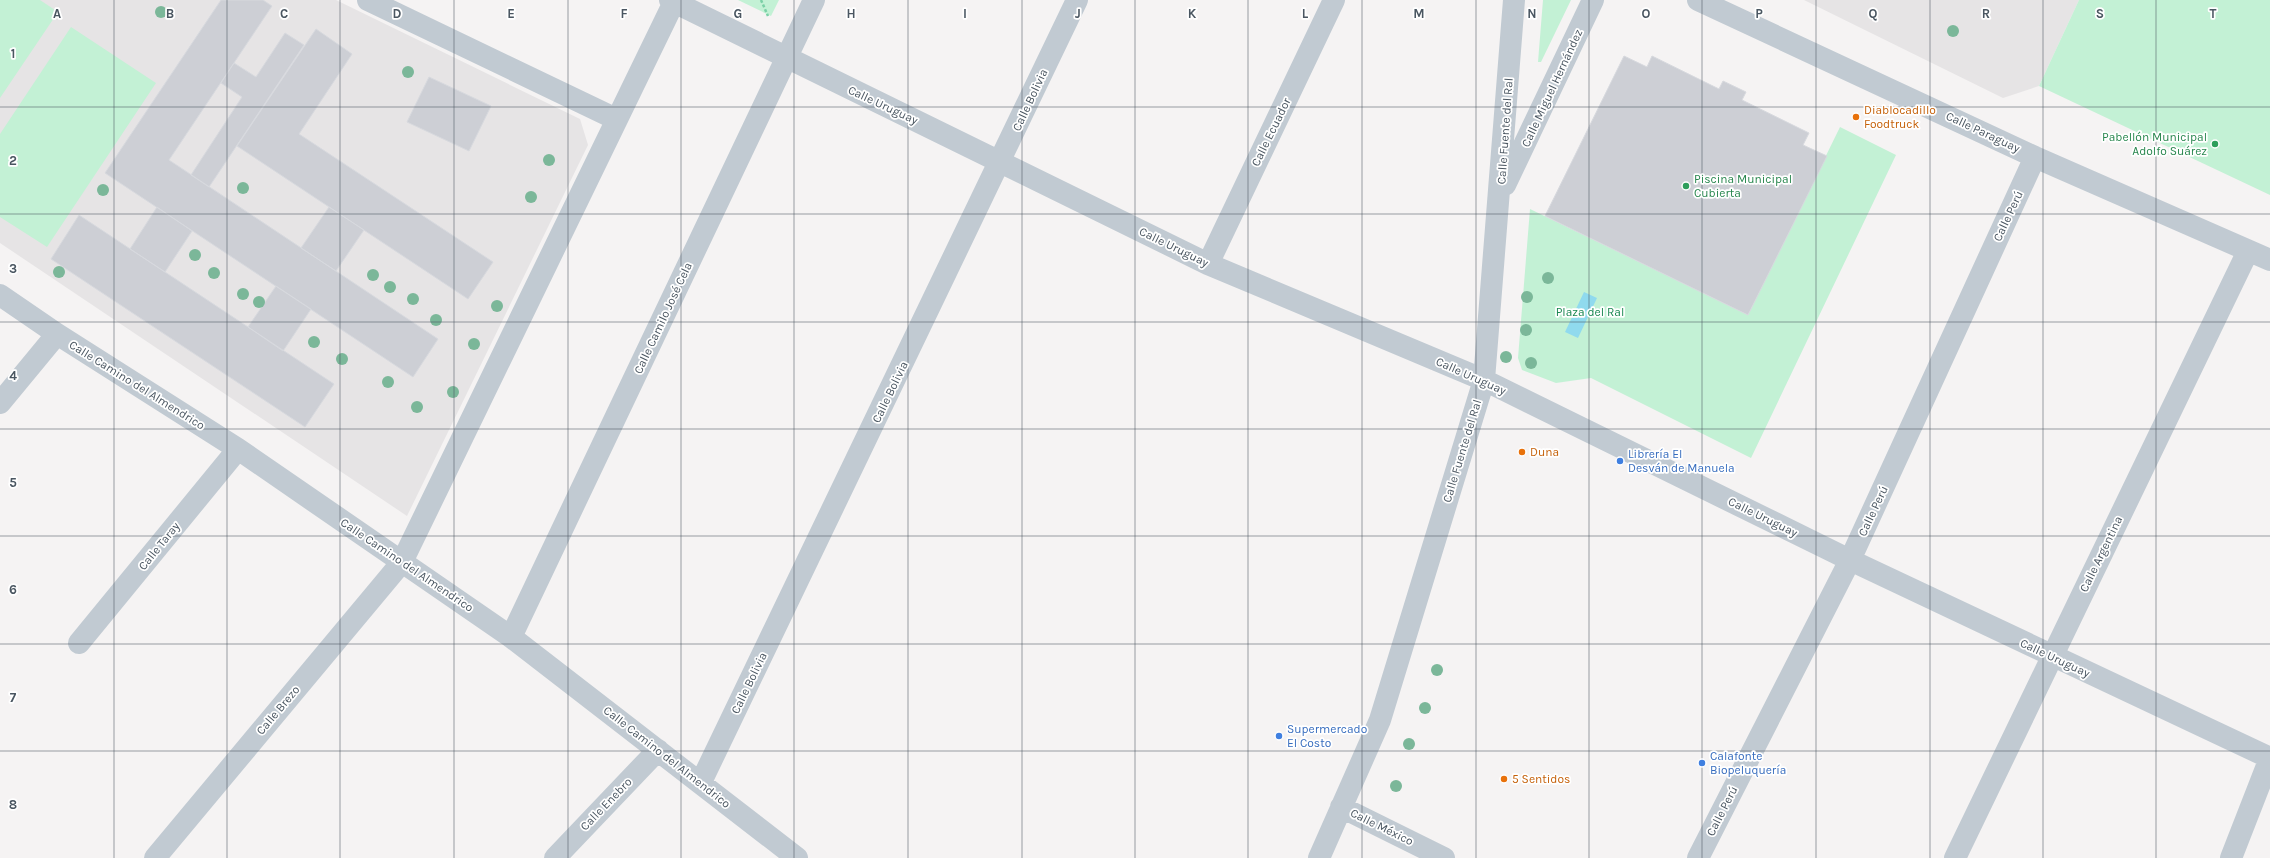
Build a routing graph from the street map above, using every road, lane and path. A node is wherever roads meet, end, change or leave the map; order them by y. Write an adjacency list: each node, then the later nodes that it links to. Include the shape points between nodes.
1 (368, 0): 10 (street)
2 (814, 0): 9 (street, Calle Camilo José Cela)
3 (1077, 0): 12 (street, Calle Bolivia)
4 (1334, 0): 16 (street, Calle Ecuador)
5 (1514, 0): 13 (street, Calle Fuente del Ral)
6 (1594, 0): 13 (street, Calle Miguel Hernández)
7 (1698, 0): 11 (street, Calle Paraguay)
8 (672, 1): 9 (street, Calle Uruguay); 10 (street, Calle Brezo)
9 (786, 58): 12 (street, Calle Uruguay); 24 (street, Calle Camilo José Cela)
10 (616, 119): 23 (street, Calle Brezo)
11 (2035, 157): 14 (street, Calle Paraguay); 22 (street, Calle Perú)
12 (1001, 161): 16 (street, Calle Uruguay); 29 (street, Calle Bolivia)
13 (1500, 197): 19 (street, Calle Fuente del Ral)
14 (2248, 251): 15 (street, Calle Paraguay); 26 (street, Calle Argentina)
15 (2270, 260)
16 (1208, 264): 19 (street, Calle Uruguay)
17 (0, 295): 18 (street, Calle Camino del Almendrico)
18 (57, 334): 20 (street); 21 (street, Calle Camino del Almendrico)
19 (1484, 380): 22 (street, Calle Uruguay); 30 (street, Calle Fuente del Ral, via 1380,720)
20 (0, 403)
21 (238, 449): 23 (street, Calle Camino del Almendrico); 25 (street, Calle Taray)
22 (1850, 560): 26 (street, Calle Uruguay); 36 (street, Calle Perú)
23 (402, 562): 24 (street, Calle Camino del Almendrico); 31 (street, Calle Brezo)
24 (511, 637): 27 (street, Calle Camino del Almendrico)
25 (79, 643)
26 (2052, 657): 28 (street, Calle Uruguay); 37 (street, Calle Argentina)
27 (658, 750): 29 (street, Calle Camino del Almendrico); 32 (street, Calle Enebro)
28 (2270, 758): 38 (street)
29 (701, 782): 33 (street, Calle Camino del Almendrico)
30 (1341, 807): 34 (street, Calle Fuente del Ral); 35 (street, Calle México)
31 (155, 858)
32 (554, 858)
33 (797, 858)
34 (1319, 858)
35 (1444, 858)
36 (1698, 858)
37 (1955, 858)
38 (2231, 858)

